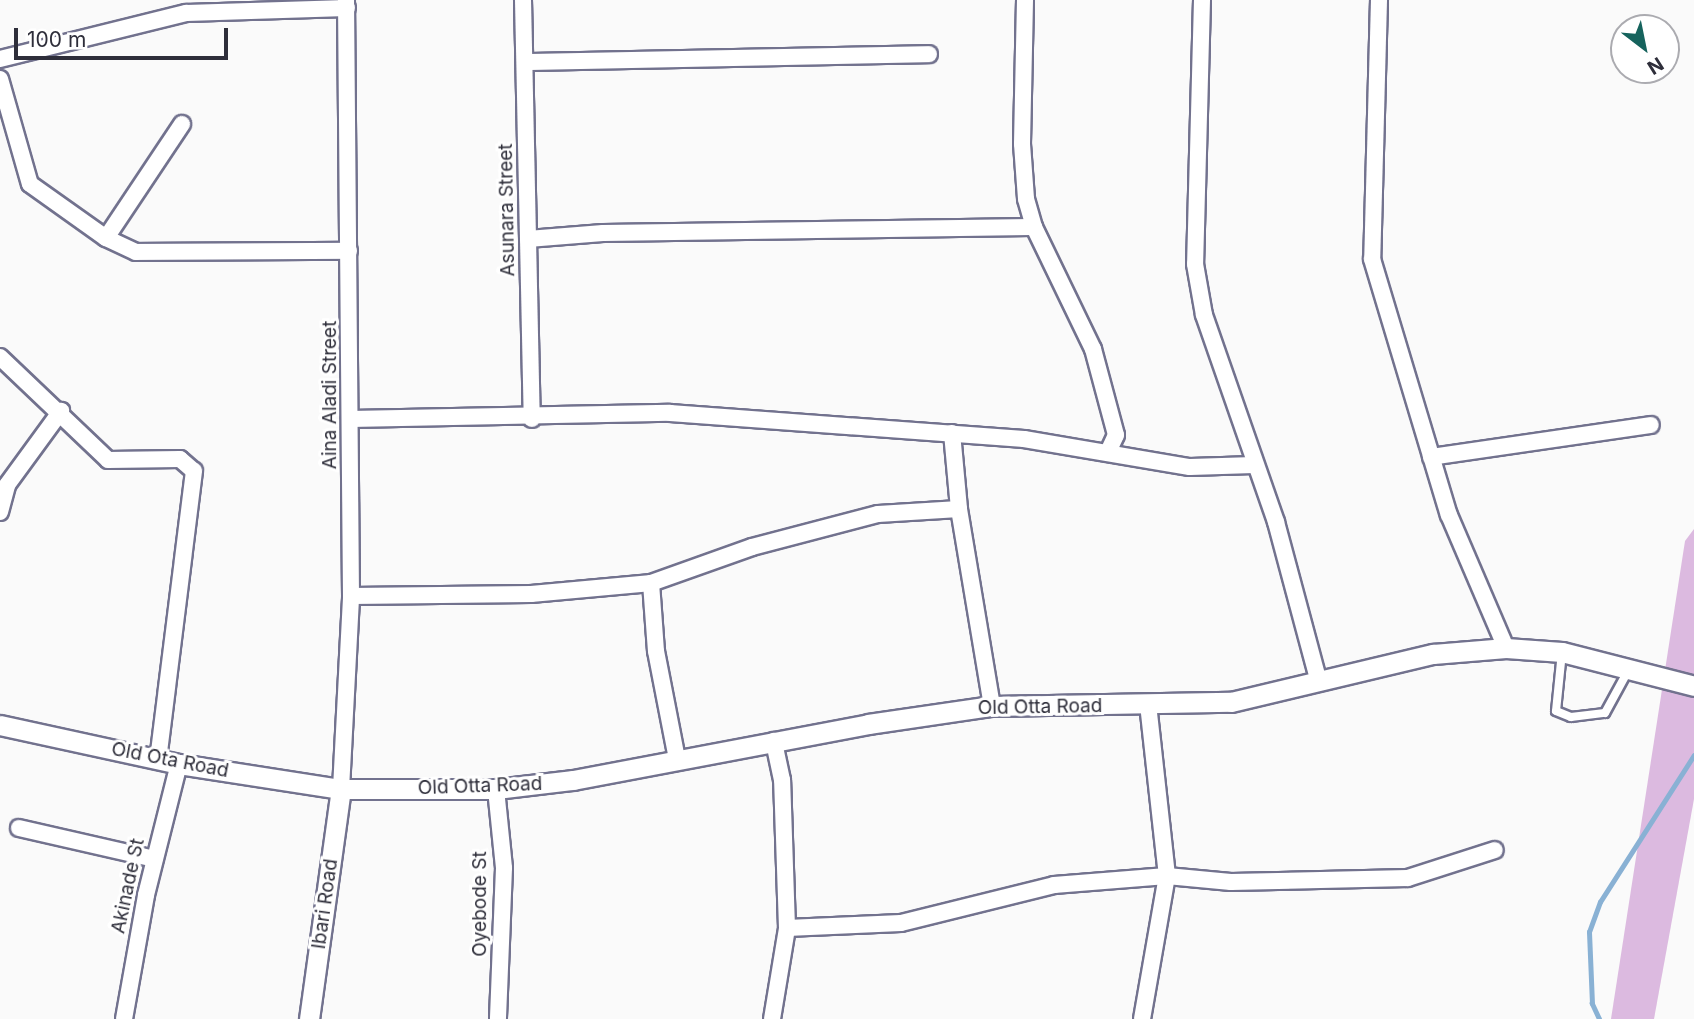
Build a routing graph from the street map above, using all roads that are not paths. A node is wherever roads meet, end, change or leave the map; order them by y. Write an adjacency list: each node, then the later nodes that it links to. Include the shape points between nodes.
1 (523, 0): 9 (street, Asunara Street)
2 (1025, 0): 12 (street, via 1022,144)
3 (1202, 0): 24 (street, via 1195,264 1204,315)
4 (1379, 0): 23 (street, via 1370,247)
5 (347, 4): 6 (street); 15 (street, Aina Aladi Street)
6 (185, 7): 8 (street)
7 (929, 54): 9 (street)
8 (0, 59)
9 (525, 62): 14 (street, Asunara Street)
10 (0, 79): 13 (street, via 30,184)
11 (182, 124): 13 (street)
12 (1034, 227): 14 (street); 22 (street, via 1093,349 1116,435)
13 (106, 238): 15 (street, via 136,252)
14 (528, 239): 19 (street, Asunara Street)
15 (349, 251): 18 (street, Aina Aladi Street)
16 (0, 357): 17 (street)
17 (61, 411): 26 (street, via 7,485); 38 (street, via 108,460 180,459 194,471)
18 (350, 419): 19 (street); 28 (street, Aina Aladi Street)
19 (532, 419): 21 (street, via 670,413)
20 (1651, 425): 23 (street)
21 (952, 433): 22 (street); 25 (street)
22 (1108, 452): 24 (street, via 1190,467)
23 (1432, 457): 29 (street, via 1449,515)
24 (1254, 465): 32 (street, via 1276,522)
25 (959, 509): 27 (street, via 878,514 752,547); 35 (street)
26 (0, 512)
27 (651, 583): 28 (street, via 531,594); 39 (street, via 656,652)
28 (351, 596): 41 (street, Aina Aladi Street)
29 (1506, 648): 30 (street, Old Otta Road); 32 (street, Old Otta Road, via 1433,654)
30 (1562, 652): 31 (street, Old Otta Road); 31 (lane, via 1556,711 1571,717 1605,713)
31 (1630, 667): 33 (street, Old Otta Road)
32 (1319, 682): 34 (street, Old Otta Road, via 1231,702)
33 (1694, 686)
34 (1148, 705): 35 (street, Old Otta Road); 46 (street)
35 (992, 706): 37 (street, Old Otta Road)
36 (0, 725): 38 (street, Old Ota Road)
37 (774, 741): 39 (street, Old Otta Road); 47 (street, via 782,780)
38 (158, 758): 40 (street, Old Ota Road)
39 (677, 758): 42 (street, Old Otta Road, via 573,780)
40 (179, 764): 41 (street, Old Ota Road); 45 (street, Akinade St)
41 (341, 789): 42 (street, Old Otta Road); 49 (street, Ibari Road)
42 (496, 789): 50 (street, Oyebode St, via 504,869)
43 (19, 828): 45 (street)
44 (1496, 850): 46 (street, via 1408,878 1231,882)
45 (154, 859): 48 (street, Akinade St)
46 (1167, 876): 47 (street, via 1054,885 901,923); 52 (street)
47 (787, 928): 51 (street)
48 (124, 1019)
49 (309, 1019)
50 (498, 1019)
51 (772, 1019)
52 (1142, 1019)

